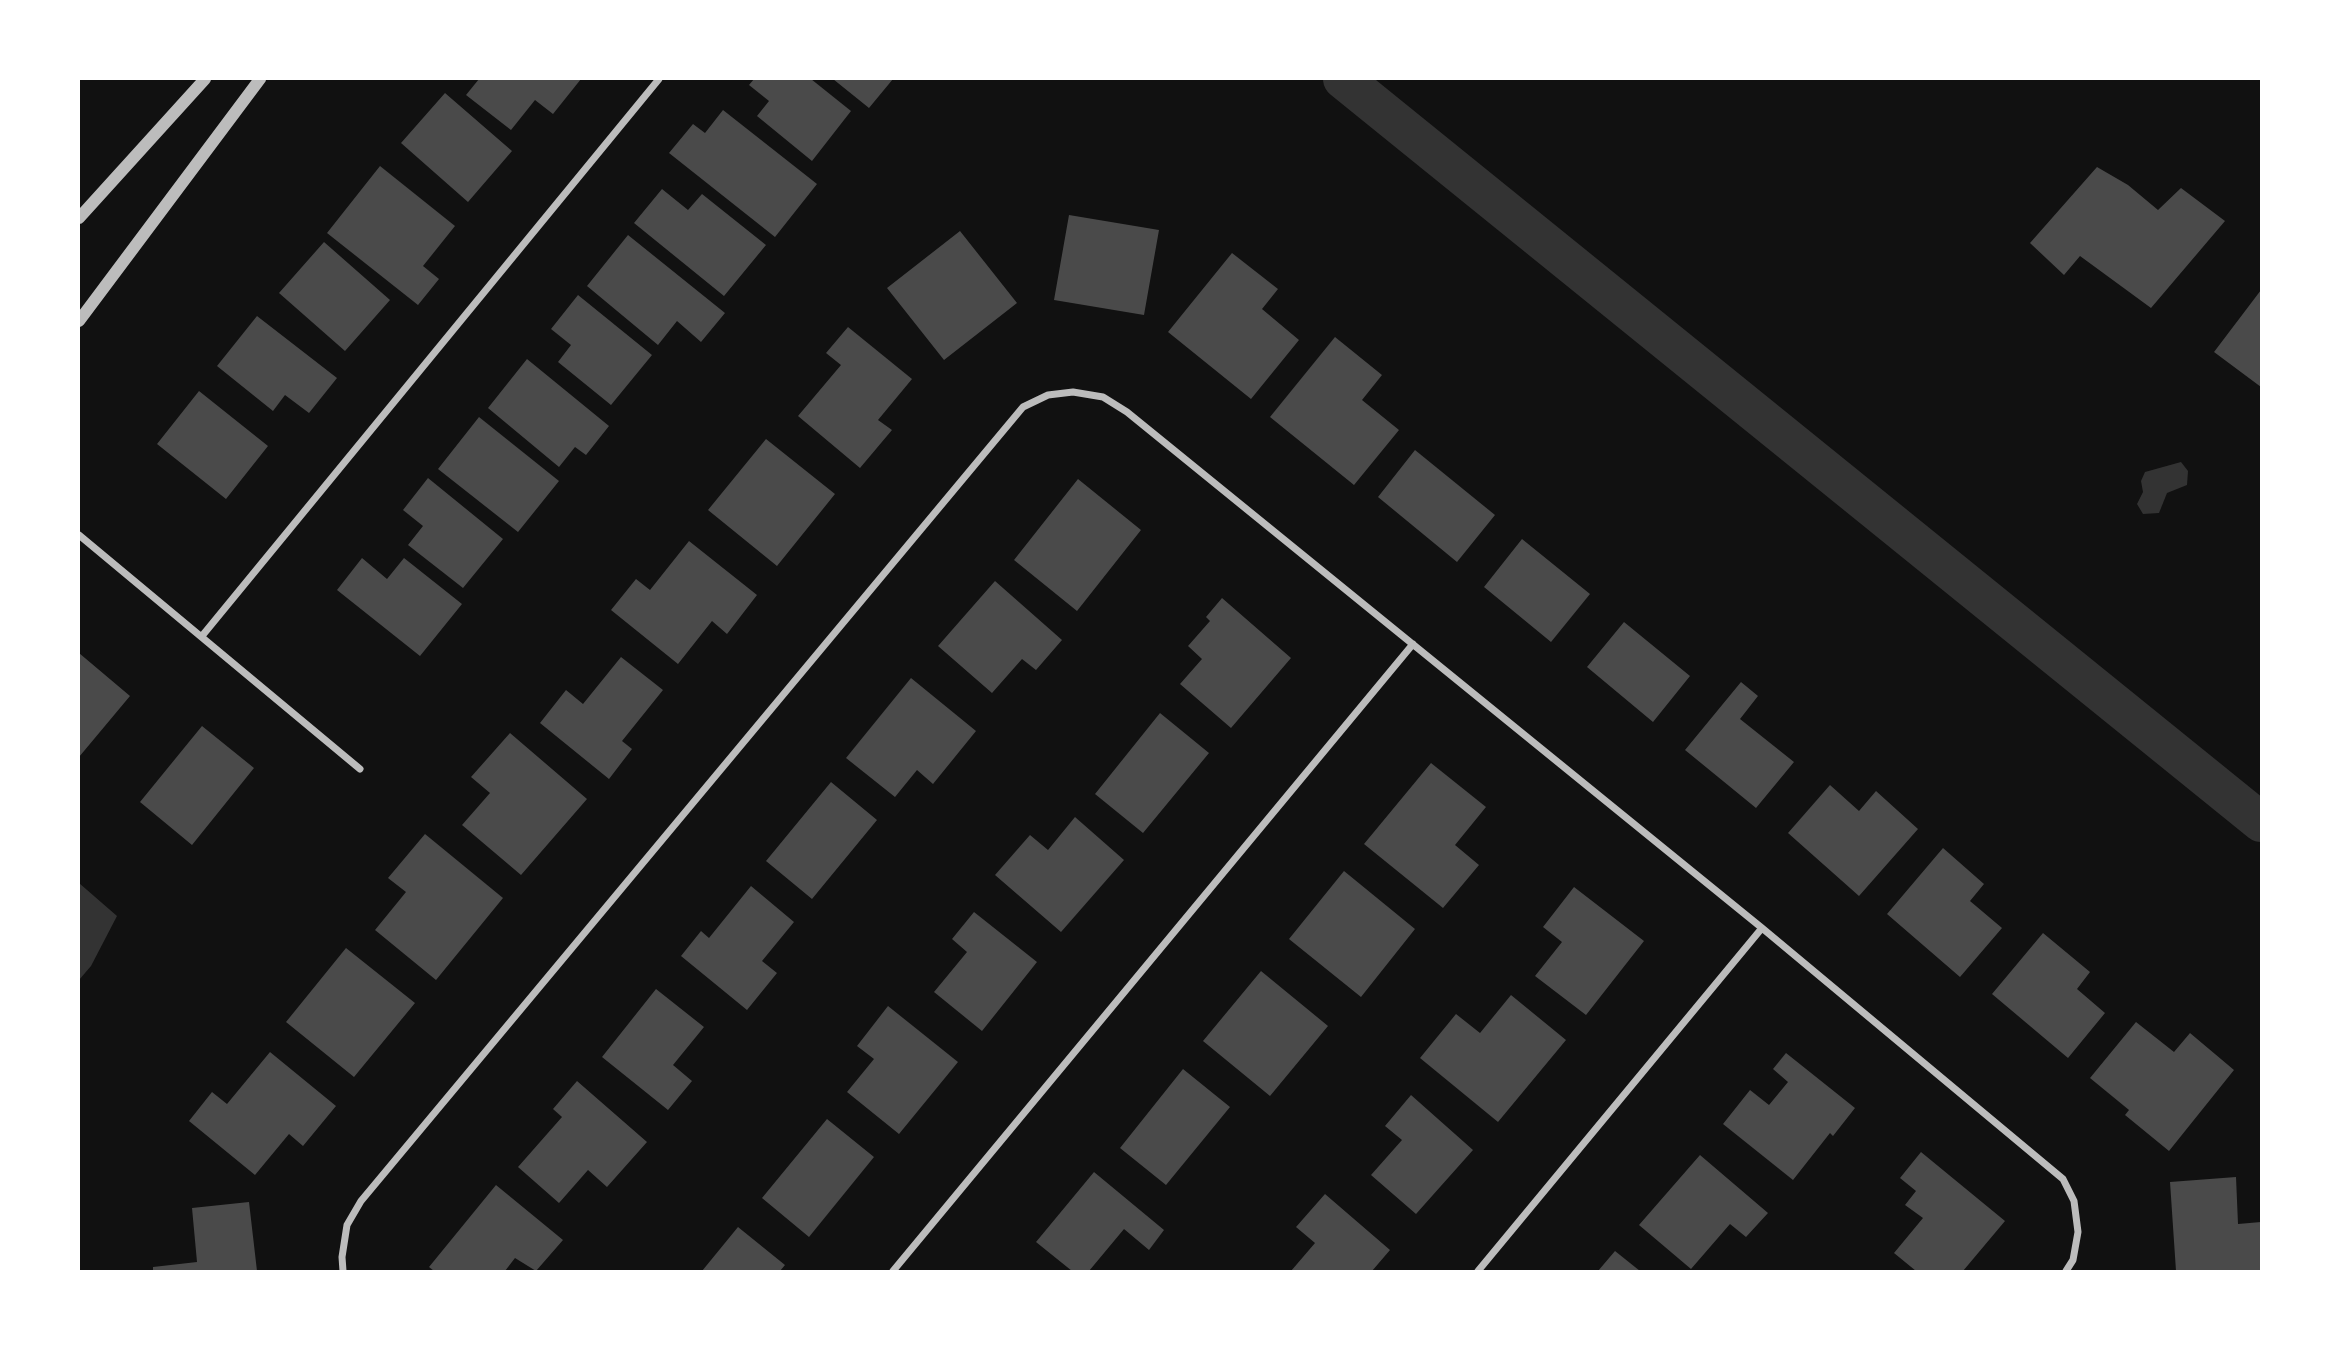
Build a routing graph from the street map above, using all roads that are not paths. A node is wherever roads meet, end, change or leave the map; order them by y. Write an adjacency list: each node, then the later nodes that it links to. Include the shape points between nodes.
1 (205, 79): 4 (street)
2 (260, 79): 5 (street)
3 (659, 79): 7 (street)
4 (79, 218)
5 (79, 321)
6 (79, 535): 7 (street)
7 (202, 636): 9 (street)
8 (1412, 644): 10 (street); 11 (street, via 1103,397 1073,392 1048,395 1023,407 361,1201 347,1225); 12 (street)
9 (360, 768)
10 (1762, 928): 13 (street); 14 (street, via 2063,1180 2076,1212 2078,1232)
11 (344, 1271)
12 (893, 1271)
13 (1478, 1271)
14 (2066, 1271)

